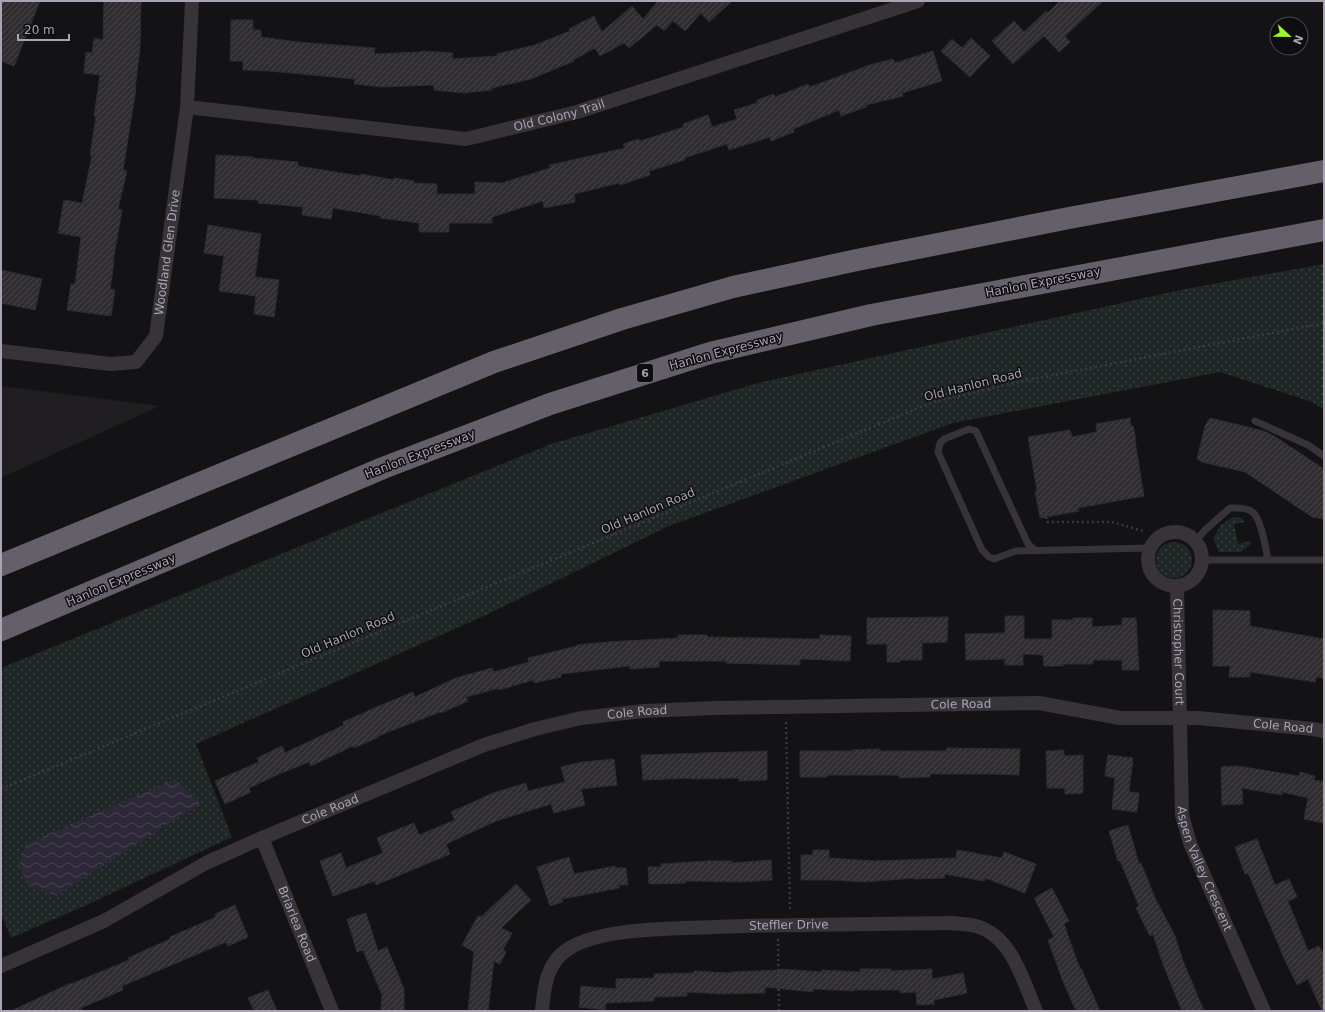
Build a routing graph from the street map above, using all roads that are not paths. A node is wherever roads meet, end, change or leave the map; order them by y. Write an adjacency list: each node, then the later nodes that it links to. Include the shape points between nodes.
1 (192, 1): 3 (street, Woodland Glen Drive)
2 (918, 1): 3 (street, Old Colony Trail, via 577,112 466,139)
3 (187, 107): 6 (street, Woodland Glen Drive, via 156,336 136,362 116,364)
4 (1324, 171): 15 (highway, via 857,260 733,287 622,319 494,362)
5 (1324, 230): 17 (highway, Hanlon Expressway / 6, via 871,315 689,359 550,404 383,468)
6 (1, 351)
7 (1255, 421): 8 (lane, via 1308,445)
8 (1324, 456)
9 (1196, 541): 10 (street, via 1181,532 1165,533); 12 (street, via 1202,553); 13 (lane, via 1230,508 1244,508 1256,515)
10 (1150, 548): 11 (lane); 16 (street, via 1148,560 1153,576 1163,584)
11 (1036, 550): 11 (lane, via 1028,544 976,431 969,429 944,439 938,447 938,452 985,555 994,559 1016,551)
12 (1202, 560): 13 (lane); 16 (street, via 1197,576)
13 (1268, 560): 14 (lane)
14 (1324, 560)
15 (1, 565)
16 (1176, 587): 18 (street, Christopher Court)
17 (1, 630)
18 (1179, 718): 19 (street, Cole Road, via 1206,718); 20 (street, Cole Road, via 1120,718 1039,703 644,711 581,718 484,745); 25 (street, Aspen Valley Crescent, via 1182,815 1185,829)
19 (1324, 731)
20 (262, 838): 21 (street, Cole Road, via 206,863 104,921); 22 (street, Briarlea Road)
21 (1, 966)
22 (332, 1011)
23 (542, 1011): 24 (street, Steffler Drive, via 545,983 558,957 577,944 609,935 646,930 784,925 951,923 975,926 996,937 1014,962)
24 (1036, 1011)
25 (1264, 1011)

